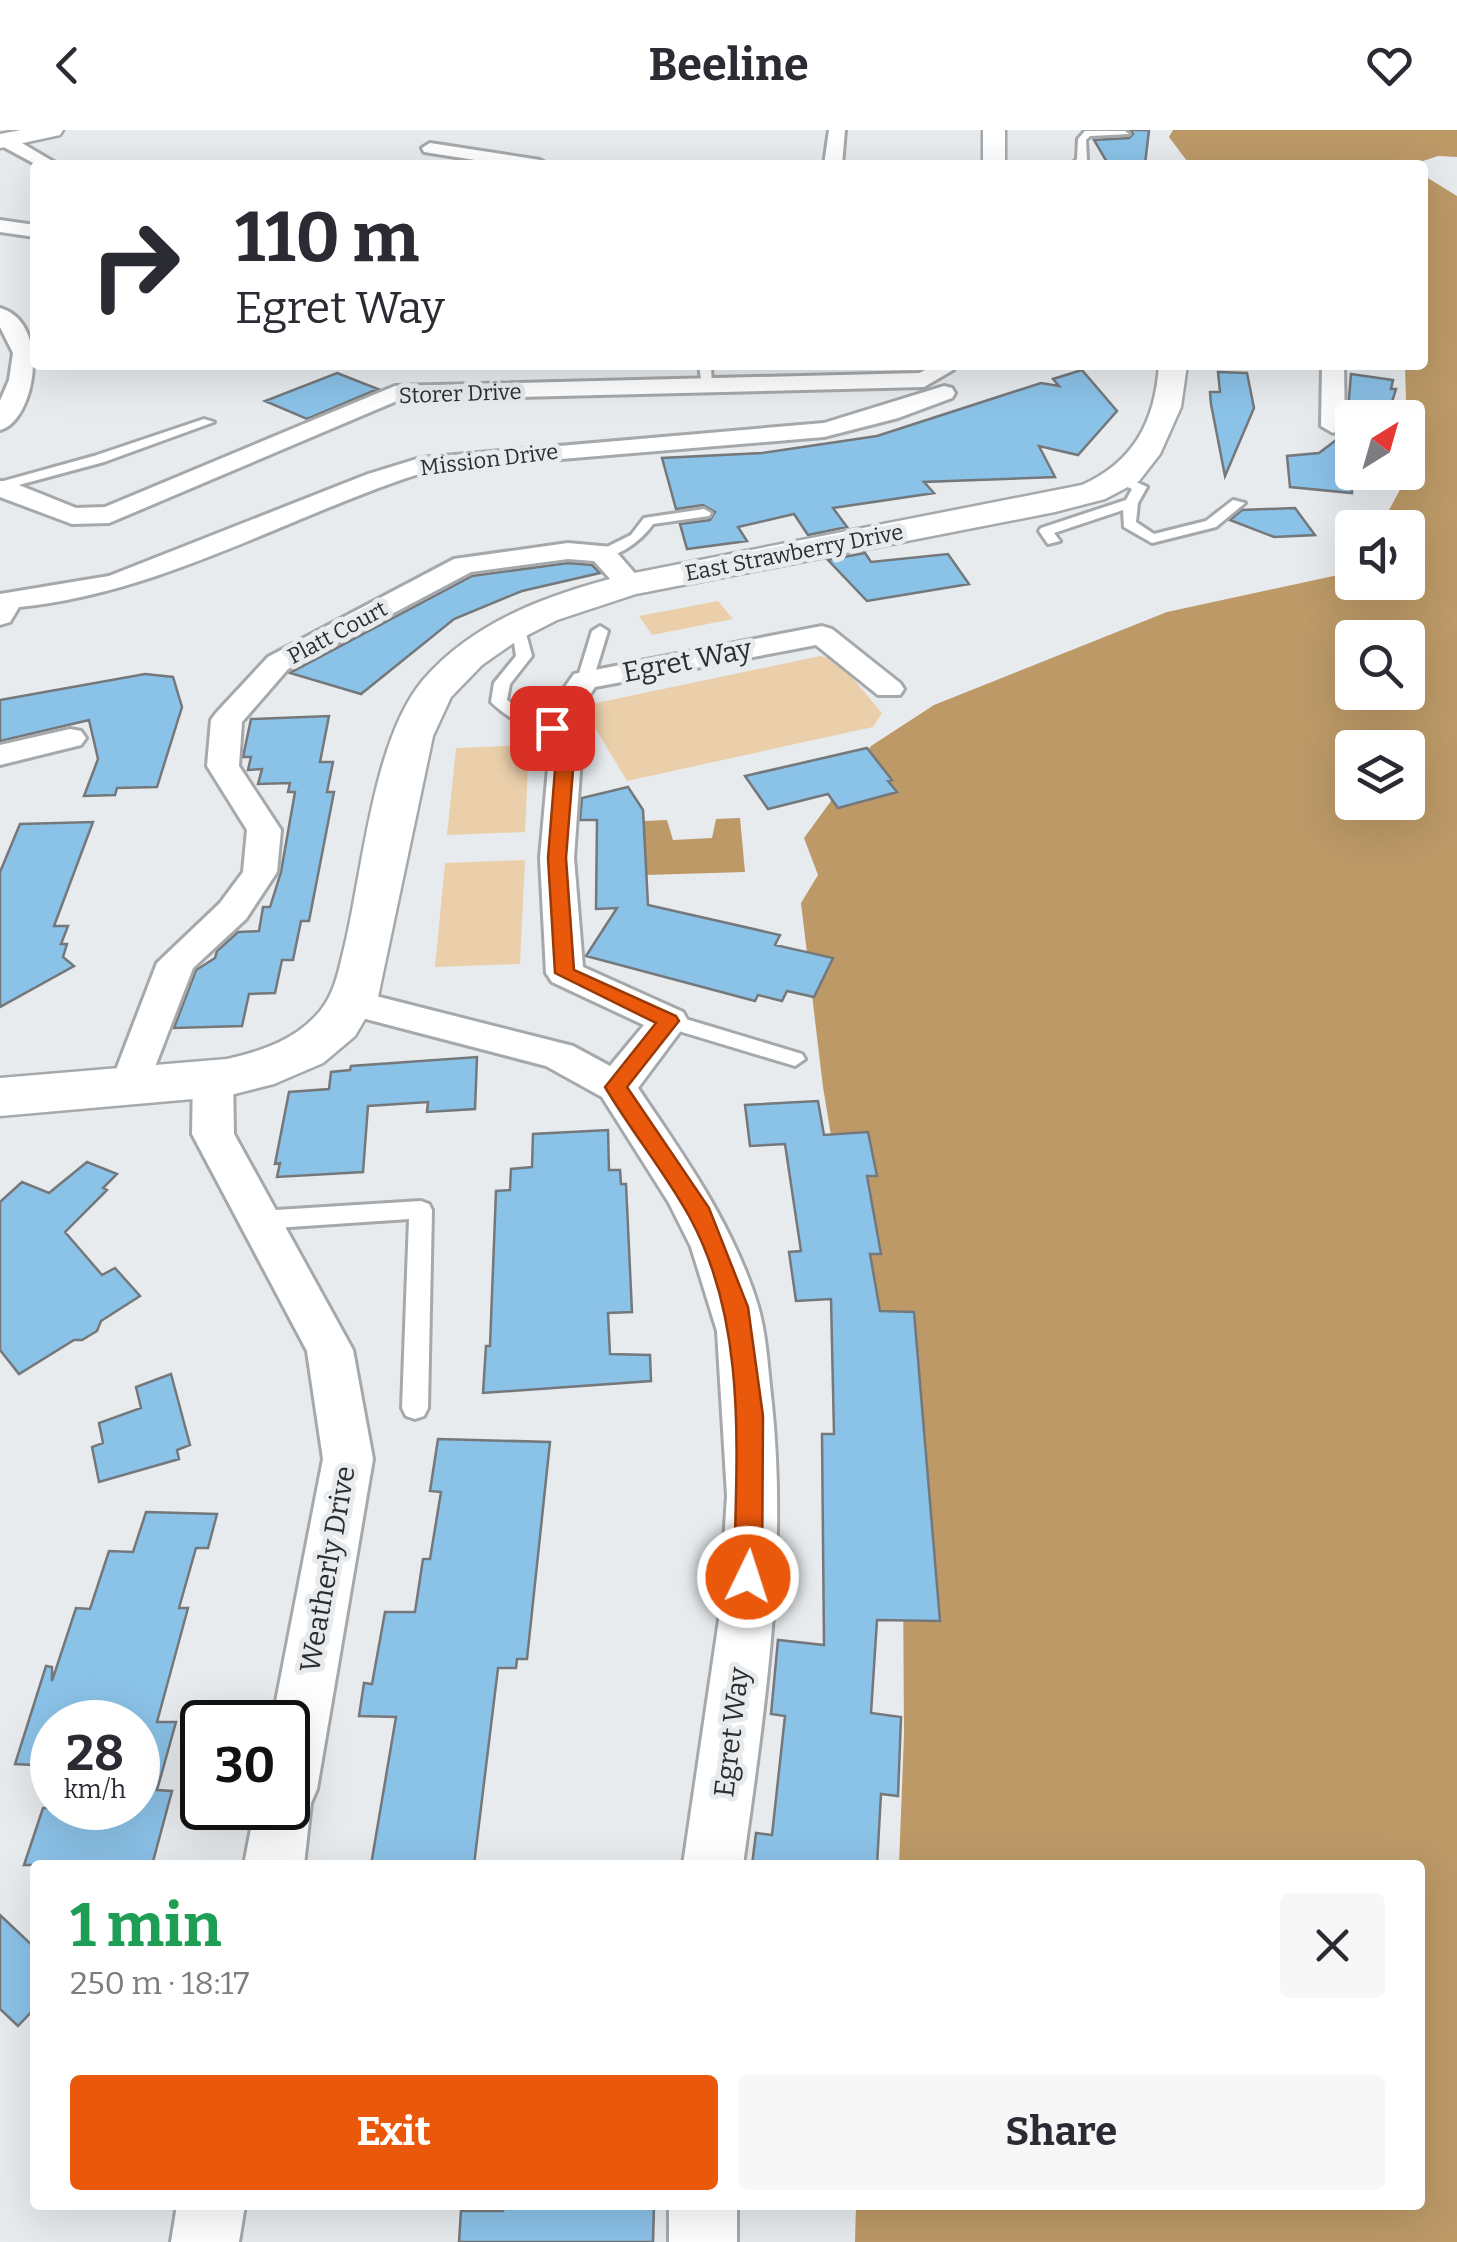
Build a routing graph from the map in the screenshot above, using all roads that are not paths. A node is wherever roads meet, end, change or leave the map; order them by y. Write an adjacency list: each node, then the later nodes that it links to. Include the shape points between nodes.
1 (52, 130): 6 (street)
2 (442, 130): 7 (street)
3 (837, 130): 11 (street)
4 (994, 130): 12 (street)
5 (1125, 134): 13 (lane, via 1088,133)
6 (2, 141): 8 (street)
7 (430, 148): 9 (street); 10 (street)
8 (40, 160)
9 (420, 160)
10 (508, 160)
11 (833, 160)
12 (994, 160)
13 (1082, 160)
14 (0, 226): 15 (street)
15 (30, 231)
16 (0, 314): 22 (street, via 22,340 26,358)
17 (942, 370): 20 (street, Storer Drive, via 924,380)
18 (1173, 370): 26 (street, via 1148,452)
19 (1334, 370): 24 (street)
20 (706, 375): 25 (street, Storer Drive, via 395,393 109,515 72,516)
21 (944, 392): 32 (street, Mission Drive, via 824,430 430,463 374,479 116,584 62,597)
22 (0, 422)
23 (208, 422): 25 (lane)
24 (1333, 426)
25 (0, 488)
26 (1126, 491): 27 (lane, via 1129,524 1152,539 1211,524); 29 (lane, via 1046,530); 31 (street, East Strawberry Drive)
27 (1238, 504)
28 (704, 513): 30 (lane, via 649,521 636,538)
29 (1053, 540)
30 (602, 553): 31 (street); 45 (street, Platt Court, via 464,565 278,663 227,720 223,766 264,830 260,872 233,911 176,963)
31 (630, 585): 33 (street, East Strawberry Drive)
32 (6, 597)
33 (516, 626): 37 (lane, via 524,656 502,683 500,702); 40 (street, East Strawberry Drive, via 466,660 433,693 418,723)
34 (600, 632): 35 (lane)
35 (585, 680): 36 (street, Egret Way, via 822,634); 37 (street, Egret Way)
36 (889, 689)
37 (552, 728): 41 (street, via 565,757 557,858 564,973)
38 (70, 738): 39 (street)
39 (0, 755)
40 (352, 1002): 43 (street, via 326,1037 306,1050 282,1063); 44 (street, via 559,1056)
41 (669, 1021): 42 (lane); 44 (street)
42 (794, 1060)
43 (213, 1078): 45 (street); 47 (street, Weatherly Drive, via 213,1134)
44 (616, 1087): 52 (street, Egret Way, via 700,1215 736,1307 750,1416 750,1558)
45 (129, 1088): 46 (street)
46 (0, 1098)
47 (260, 1220): 48 (lane, via 421,1210); 49 (street, Weatherly Drive, via 330,1350 348,1459)
48 (415, 1408)
49 (304, 1700)
50 (280, 1830): 51 (street)
51 (275, 1860)
52 (714, 1860)
53 (210, 2210): 55 (street)
54 (702, 2210): 56 (street)
55 (205, 2242)
56 (703, 2242)

